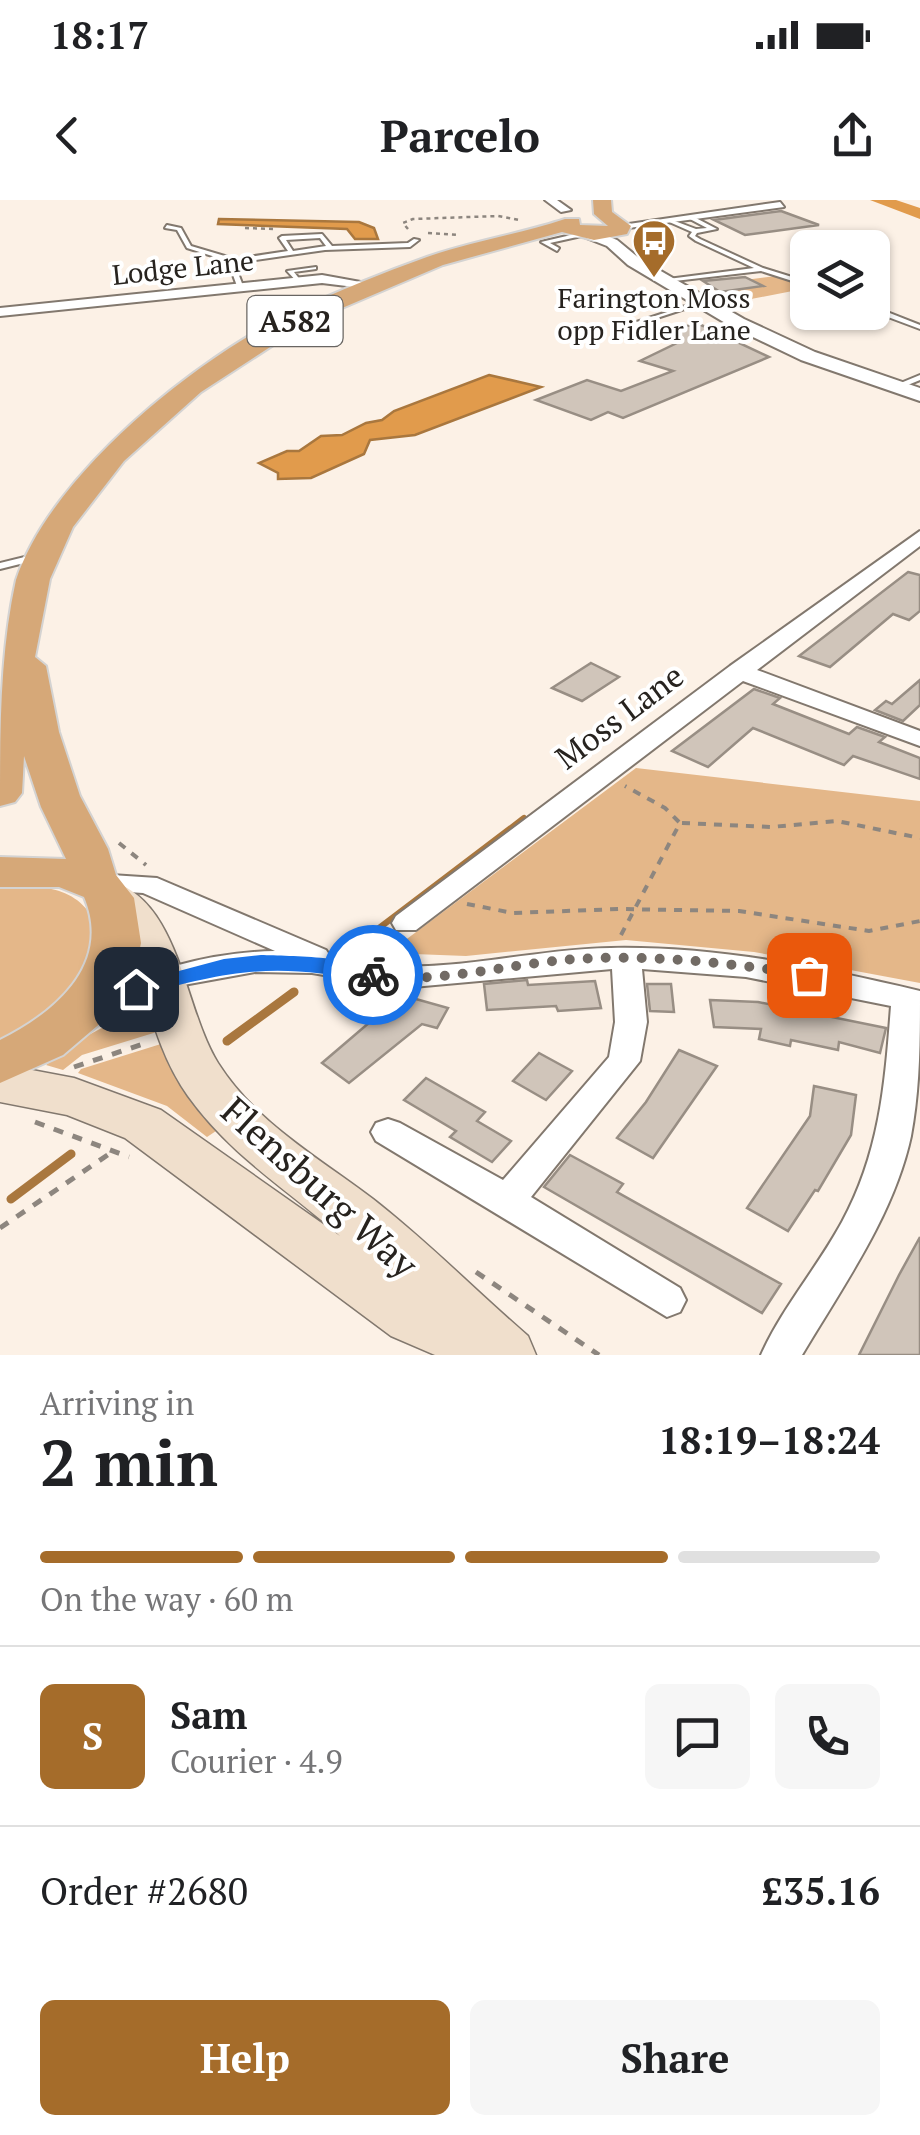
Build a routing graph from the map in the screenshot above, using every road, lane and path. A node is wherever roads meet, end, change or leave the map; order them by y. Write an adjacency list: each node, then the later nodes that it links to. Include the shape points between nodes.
1 (550, 200): 5 (street)
2 (605, 200): 5 (highway, A582); 8 (highway, A582, via 602,212)
3 (780, 205): 4 (street)
4 (690, 217): 6 (street); 9 (lane, via 714,229)
5 (577, 220): 8 (highway, A582); 10 (highway, Flensburg Way / A582); 14 (lane, via 544,242)
6 (670, 220): 8 (street); 9 (lane)
7 (167, 227): 16 (lane, via 179,229 189,247)
8 (619, 232): 21 (street, via 634,262)
9 (695, 232): 18 (lane)
10 (510, 233): 11 (path, via 520,221 498,216 404,222); 22 (highway, Flensburg Way / A582)
11 (419, 235): 12 (path); 13 (lane, via 410,245)
12 (463, 235)
13 (330, 248): 15 (lane); 15 (lane, via 322,236 282,238)
14 (558, 249)
15 (291, 252): 16 (lane)
16 (234, 261): 23 (lane)
17 (314, 268): 20 (lane, via 290,271)
18 (761, 269): 19 (lane); 21 (lane)
19 (790, 278)
20 (298, 281): 22 (street, Lodge Lane); 23 (street, Lodge Lane)
21 (668, 281): 24 (street)
22 (371, 285): 33 (highway, Flensburg Way / A582, via 256,342 171,402 84,490)
23 (240, 286): 25 (street, Lodge Lane)
24 (703, 302): 28 (lane); 30 (street, via 808,356)
25 (0, 312)
26 (890, 315): 27 (lane)
27 (920, 327)
28 (618, 329)
29 (920, 377): 30 (lane)
30 (895, 387): 31 (street)
31 (920, 396)
32 (920, 536): 34 (street, Moss Lane)
33 (42, 556): 36 (lane); 37 (highway, Flensburg Way / A582)
34 (892, 556): 35 (street); 38 (street, Moss Lane)
35 (920, 565)
36 (0, 566)
37 (22, 634): 41 (highway, Flensburg Way / A582, via 8,692); 45 (highway, Flensburg Way / A582, via 46,762)
38 (738, 671): 39 (street); 40 (street, Moss Lane)
39 (920, 739)
40 (599, 774): 42 (path, via 665,808); 46 (street, Moss Lane)
41 (0, 793)
42 (680, 823): 43 (path, via 771,827 837,821); 47 (path)
43 (920, 838)
44 (0, 872): 45 (highway, via 45,871)
45 (100, 886): 51 (street, via 147,884); 52 (main road, Flensburg Way, via 139,922); 54 (highway, A582, via 116,929 114,963)
46 (446, 892): 47 (path, via 478,910); 49 (street, Moss Lane)
47 (628, 909): 48 (path, via 790,917 853,931 896,930); 50 (path)
48 (920, 921)
49 (406, 922): 51 (path)
50 (620, 959): 51 (street, via 402,978); 53 (street, via 744,965); 61 (street, via 630,1022 624,1061)
51 (353, 962): 52 (street, via 261,962)
52 (160, 980): 54 (street); 55 (main road, Flensburg Way)
53 (913, 1000): 67 (street, via 900,1107 881,1176)
54 (78, 1014): 56 (highway, A582, via 44,1042)
55 (177, 1032): 58 (path, via 75,1066); 65 (main road, Flensburg Way, via 203,1080 249,1134 355,1216)
56 (0, 1063)
57 (0, 1083): 58 (main road, Flensburg Way)
58 (56, 1092): 60 (path, via 33,1122); 65 (main road, Flensburg Way, via 163,1136 411,1318)
59 (388, 1132): 61 (street)
60 (114, 1150): 62 (path)
61 (507, 1200): 64 (street)
62 (0, 1228)
63 (474, 1270): 66 (path)
64 (667, 1300)
65 (505, 1355)
66 (599, 1355)
67 (781, 1355)

